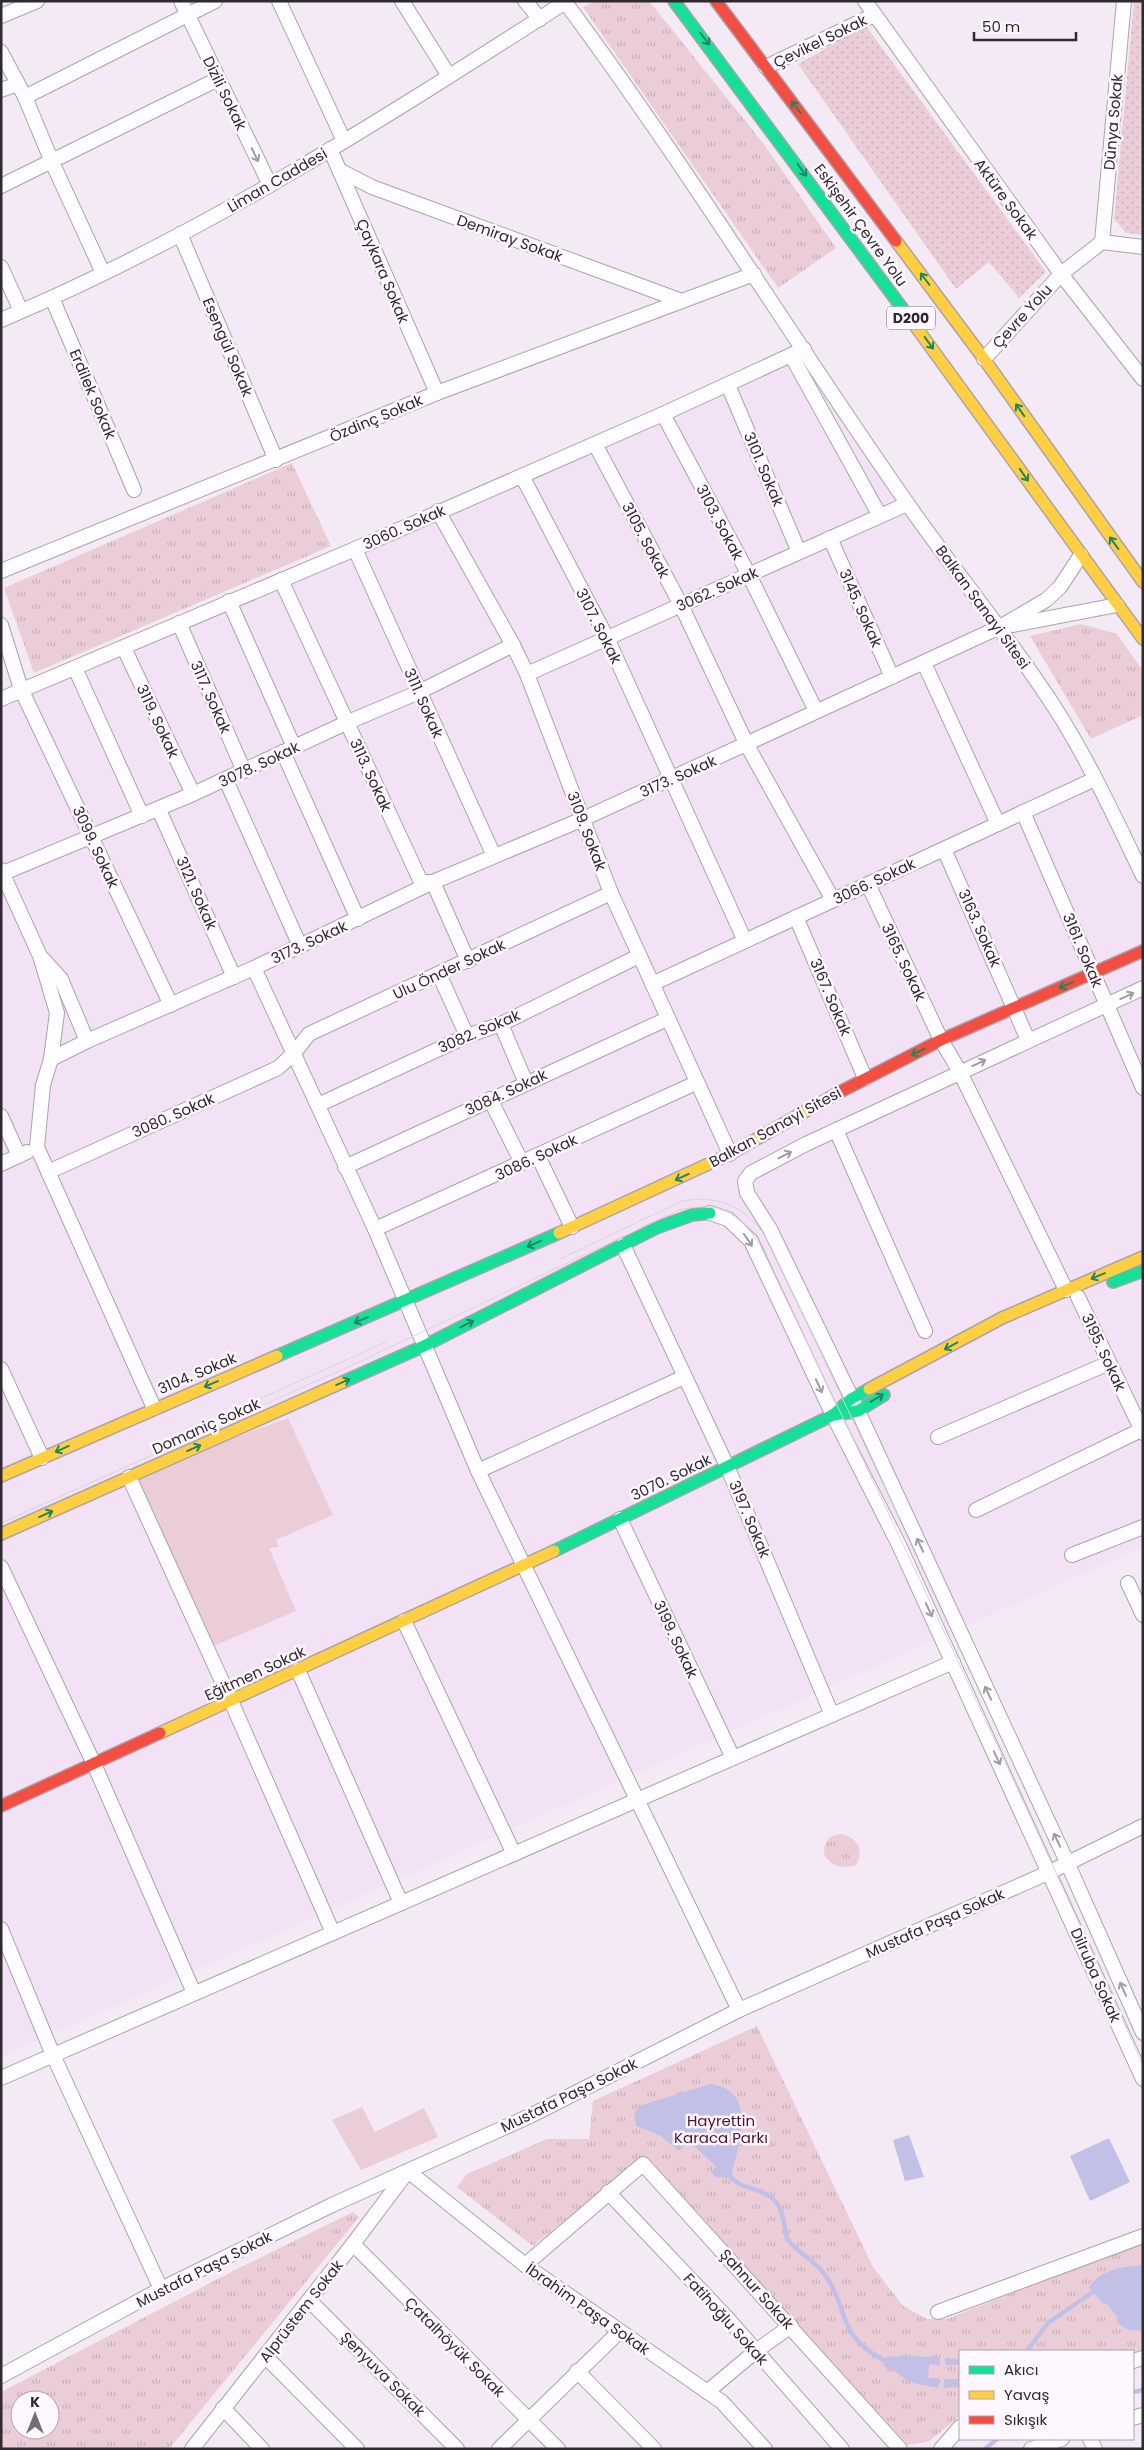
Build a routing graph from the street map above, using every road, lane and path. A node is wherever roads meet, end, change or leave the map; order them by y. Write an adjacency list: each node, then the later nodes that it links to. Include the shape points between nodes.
1 (38, 1): 13 (street)
2 (215, 1): 11 (street)
3 (279, 1): 22 (street)
4 (402, 1): 17 (street)
5 (525, 1): 14 (street)
6 (674, 1): 56 (main road, Eskişehir Çevre Yolu / D200, one-way to 56, via 870,262)
7 (865, 1): 12 (street, Aktüre Sokak)
8 (1124, 1): 29 (street, Dünya Sokak)
9 (566, 2): 14 (street, Liman Caddesi); 33 (street)
10 (722, 3): 16 (main road, Eskişehir Çevre Yolu / D200)
11 (184, 8): 18 (street, Dizili Sokak); 21 (street)
12 (874, 15): 16 (street, Çevikel Sokak); 34 (street, Aktüre Sokak)
13 (1, 16)
14 (540, 19): 17 (street, Liman Caddesi)
15 (1, 52): 19 (street)
16 (766, 67): 41 (main road, Eskişehir Çevre Yolu / D200, one-way to 16)
17 (449, 76): 22 (street, Liman Caddesi)
18 (218, 79): 24 (street); 26 (street, Dizili Sokak, one-way to 26)
19 (18, 84): 20 (street); 21 (street)
20 (1, 90)
21 (25, 97): 24 (street)
22 (344, 141): 23 (street, Liman Caddesi)
23 (330, 148): 25 (street, Çaykara Sokak); 26 (street, Liman Caddesi)
24 (52, 162): 27 (street); 32 (street)
25 (340, 170): 36 (street, Demiray Sokak, via 380,190); 44 (street, Çaykara Sokak)
26 (270, 185): 28 (street, Liman Caddesi)
27 (1, 186)
28 (180, 234): 32 (street, Liman Caddesi); 47 (street, Esengül Sokak)
29 (1102, 242): 30 (street); 34 (street, Çevre Yolu)
30 (1143, 247)
31 (1, 267): 37 (street)
32 (103, 273): 35 (street, Liman Caddesi)
33 (754, 274): 36 (street, Özdinç Sokak); 39 (street)
34 (1060, 274): 41 (street, Çevre Yolu); 42 (street, Aktüre Sokak)
35 (52, 298): 37 (street, Liman Caddesi); 49 (street, Erdilek Sokak)
36 (682, 301): 44 (street, Özdinç Sokak)
37 (21, 311): 38 (street, Liman Caddesi)
38 (1, 320)
39 (804, 349): 40 (street, 3060. Sokak); 50 (street, Balkan Sanayi Sitesi)
40 (791, 355): 43 (street, 3060. Sokak); 52 (street)
41 (984, 359): 60 (main road, Eskişehir Çevre Yolu / D200, one-way to 41)
42 (1143, 379)
43 (728, 385): 45 (street, 3060. Sokak); 55 (street, 3101. Sokak)
44 (436, 393): 47 (street, Özdinç Sokak)
45 (663, 414): 46 (street, 3060. Sokak); 58 (street, 3103. Sokak)
46 (595, 444): 48 (street, 3060. Sokak); 62 (street, 3105. Sokak)
47 (276, 460): 57 (street, Özdinç Sokak)
48 (522, 476): 51 (street, 3060. Sokak); 67 (street, 3107. Sokak)
49 (134, 490)
50 (907, 504): 52 (street, 3062. Sokak); 66 (street, Balkan Sanayi Sitesi)
51 (438, 511): 54 (street, 3060. Sokak); 69 (street, 3109. Sokak)
52 (880, 516): 53 (street, 3062. Sokak)
53 (830, 538): 55 (street, 3062. Sokak); 74 (street, 3145. Sokak)
54 (355, 549): 59 (street, 3060. Sokak); 76 (street, 3111. Sokak)
55 (799, 552): 58 (street, 3062. Sokak)
56 (1081, 555): 63 (main road, Eskişehir Çevre Yolu / D200); 66 (street, 3173. Sokak, via 1060,587 1046,600)
57 (1, 571)
58 (749, 575): 62 (street, 3062. Sokak); 78 (street, 3103. Sokak)
59 (281, 580): 61 (street, 3060. Sokak); 79 (street, 3113. Sokak)
60 (1143, 582)
61 (229, 602): 64 (street, 3060. Sokak); 81 (street)
62 (681, 605): 67 (street, 3062. Sokak); 80 (street, 3105. Sokak)
63 (1117, 605): 66 (street); 68 (main road, Eskişehir Çevre Yolu / D200)
64 (179, 623): 70 (street, 3060. Sokak); 82 (street, 3117. Sokak)
65 (1, 625): 75 (street, 3099. Sokak)
66 (1000, 627): 71 (street, 3173. Sokak); 84 (street, Balkan Sanayi Sitesi, via 1056,710)
67 (607, 638): 73 (street, 3062. Sokak); 83 (street, 3107. Sokak)
68 (1143, 639)
69 (513, 645): 73 (street, 3109. Sokak); 76 (street, 3078. Sokak)
70 (124, 648): 72 (street, 3060. Sokak); 86 (street, 3119. Sokak)
71 (924, 663): 74 (street, 3173. Sokak); 91 (street)
72 (75, 668): 75 (street, 3060. Sokak); 89 (street)
73 (527, 674): 90 (street, 3109. Sokak)
74 (892, 677): 78 (street, 3173. Sokak)
75 (21, 690): 77 (street, 3060. Sokak); 92 (street, 3099. Sokak)
76 (419, 692): 79 (street, 3078. Sokak); 94 (street, 3111. Sokak)
77 (1, 699)
78 (816, 711): 80 (street, 3173. Sokak)
79 (346, 723): 81 (street, 3078. Sokak); 97 (street, 3113. Sokak, via 421,882)
80 (747, 745): 83 (street, 3173. Sokak); 100 (street, 3105. Sokak)
81 (289, 749): 82 (street, 3078. Sokak); 102 (street)
82 (244, 771): 85 (street, 3078. Sokak)
83 (671, 778): 90 (street, 3173. Sokak); 103 (street, 3107. Sokak)
84 (1095, 779): 88 (street, 3066. Sokak); 96 (street, Balkan Sanayi Sitesi)
85 (226, 780): 86 (street, 3078. Sokak); 104 (street)
86 (193, 794): 87 (street, 3078. Sokak)
87 (159, 810): 89 (street, 3078. Sokak); 112 (street, 3121. Sokak)
88 (1023, 812): 91 (street, 3066. Sokak); 111 (street, 3161. Sokak)
89 (142, 816): 92 (street, 3078. Sokak)
90 (583, 819): 94 (street, 3173. Sokak); 99 (street, 3109. Sokak)
91 (998, 824): 93 (street, 3066. Sokak)
92 (92, 838): 95 (street, 3078. Sokak); 115 (street, 3099. Sokak)
93 (944, 849): 98 (street, 3066. Sokak); 117 (street, 3163. Sokak)
94 (494, 856): 97 (street, 3173. Sokak)
95 (2, 873): 106 (street)
96 (1143, 876)
97 (433, 882): 102 (street, 3173. Sokak); 108 (street)
98 (868, 884): 100 (street, 3066. Sokak); 121 (street, 3165. Sokak)
99 (611, 893): 107 (street, 3109. Sokak); 108 (street, Ulu Önder Sokak)
100 (833, 900): 101 (street, 3066. Sokak)
101 (796, 917): 103 (street, 3066. Sokak); 127 (street, 3167. Sokak)
102 (358, 919): 104 (street, 3173. Sokak)
103 (745, 941): 113 (street, 3066. Sokak)
104 (300, 946): 109 (street, 3173. Sokak)
105 (1143, 951): 111 (main road, Balkan Sanayi Sitesi)
106 (40, 956): 123 (street, via 60,979); 125 (street, via 57,1013)
107 (639, 956): 113 (street, 3109. Sokak); 119 (street, 3082. Sokak)
108 (468, 960): 110 (street, Ulu Önder Sokak)
109 (254, 968): 112 (street, 3173. Sokak); 124 (street)
110 (439, 974): 120 (street); 124 (street, Ulu Önder Sokak, via 310,1034)
111 (1093, 974): 116 (street, 3161. Sokak); 117 (main road, Balkan Sanayi Sitesi, one-way to 117)
112 (234, 977): 115 (street, 3173. Sokak)
113 (652, 984): 118 (street, 3109. Sokak)
114 (1143, 988): 116 (street, one-way to 114)
115 (171, 1005): 123 (street, 3173. Sokak)
116 (1107, 1005): 122 (street); 130 (street, 3161. Sokak)
117 (1015, 1007): 121 (main road, Balkan Sanayi Sitesi); 122 (street, 3163. Sokak)
118 (668, 1019): 128 (street, 3084. Sokak); 129 (street, 3109. Sokak)
119 (501, 1024): 120 (street, 3082. Sokak); 128 (street)
120 (466, 1036): 132 (street, 3082. Sokak)
121 (941, 1040): 126 (street, 3165. Sokak); 127 (main road, Balkan Sanayi Sitesi, one-way to 127)
122 (1028, 1040): 126 (street, one-way to 122)
123 (87, 1041): 125 (street, 3173. Sokak)
124 (294, 1053): 132 (street); 142 (street, 3080. Sokak, via 278,1068)
125 (51, 1059): 135 (street, via 43,1085)
126 (960, 1072): 134 (street); 151 (street, 3165. Sokak)
127 (865, 1078): 136 (main road, Balkan Sanayi Sitesi)
128 (526, 1083): 131 (street, 3084. Sokak)
129 (696, 1083): 136 (street, 3109. Sokak); 138 (street, 3086. Sokak)
130 (1143, 1088)
131 (490, 1099): 139 (street); 141 (street, 3084. Sokak)
132 (318, 1105): 141 (street)
133 (1, 1116): 137 (street)
134 (836, 1130): 155 (street); 161 (street, one-way to 134, via 770,1230 747,1193 745,1181 756,1170)
135 (37, 1147): 137 (street); 142 (street)
136 (730, 1154): 144 (main road, Balkan Sanayi Sitesi, one-way to 144)
137 (19, 1156): 140 (street)
138 (538, 1156): 139 (street, 3086. Sokak); 144 (street)
139 (522, 1163): 145 (street, 3086. Sokak)
140 (1, 1164)
141 (345, 1167): 145 (street)
142 (48, 1172): 162 (street)
143 (710, 1213): 146 (main road, Domaniç Sokak, via 675,1220); 163 (street, Dilruba Sokak, one-way to 163, via 728,1219 751,1242)
144 (572, 1226): 153 (main road, Balkan Sanayi Sitesi, one-way to 153)
145 (375, 1229): 153 (street)
146 (623, 1245): 157 (main road, Domaniç Sokak, one-way to 146); 160 (street, 3197. Sokak)
147 (1143, 1256): 151 (main road, one-way to 151)
148 (1143, 1272): 149 (main road)
149 (1117, 1280): 150 (main road); 152 (main road)
150 (1143, 1281)
151 (1066, 1290): 161 (main road, one-way to 161, via 1002,1318)
152 (1078, 1297): 154 (main road); 158 (street, 3195. Sokak)
153 (406, 1301): 157 (street); 162 (main road, 3104. Sokak, one-way to 162)
154 (1014, 1326)
155 (925, 1331)
156 (998, 1334): 161 (main road, one-way to 156)
157 (424, 1346): 168 (street); 170 (main road, Domaniç Sokak, one-way to 157)
158 (1109, 1362): 164 (street, 3195. Sokak); 165 (street)
159 (1, 1369): 166 (street)
160 (684, 1377): 167 (street, 3197. Sokak); 168 (street)
161 (854, 1405): 163 (main road, 3070. Sokak); 191 (street, one-way to 161)
162 (154, 1408): 166 (main road, 3104. Sokak, one-way to 166)
163 (833, 1414): 167 (main road, 3070. Sokak); 181 (street, Dilruba Sokak, one-way to 181)
164 (1142, 1432): 171 (street)
165 (938, 1437)
166 (42, 1458): 169 (main road, 3104. Sokak)
167 (728, 1466): 172 (main road, 3070. Sokak); 184 (street, 3197. Sokak)
168 (478, 1471): 177 (street)
169 (1, 1476)
170 (129, 1477): 174 (main road, Domaniç Sokak, one-way to 170); 183 (street)
171 (976, 1510)
172 (620, 1519): 177 (main road, 3070. Sokak); 185 (street, 3199. Sokak)
173 (1143, 1527): 175 (street)
174 (1, 1534)
175 (1072, 1555)
176 (1, 1567): 186 (street)
177 (522, 1567): 180 (main road, Eğitmen Sokak); 187 (street)
178 (1128, 1583): 179 (street)
179 (1143, 1615)
180 (404, 1621): 182 (main road, Eğitmen Sokak); 190 (street)
181 (953, 1662): 184 (street); 192 (street, Dilruba Sokak, one-way to 192)
182 (298, 1670): 183 (main road, Eğitmen Sokak); 193 (street)
183 (231, 1700): 186 (main road, Eğitmen Sokak); 195 (street)
184 (832, 1715): 185 (street)
185 (732, 1758): 187 (street)
186 (94, 1764): 188 (main road, Eğitmen Sokak); 196 (street)
187 (636, 1800): 190 (street); 197 (street)
188 (1, 1806)
189 (1143, 1826): 191 (street, Mustafa Paşa Sokak)
190 (514, 1854): 193 (street)
191 (1067, 1862): 192 (street, Mustafa Paşa Sokak); 198 (street, one-way to 191)
192 (1050, 1872): 197 (street, Mustafa Paşa Sokak); 201 (street, Dilruba Sokak)
193 (401, 1903): 195 (street)
194 (1, 1929): 199 (street)
195 (333, 1933): 196 (street)
196 (194, 1994): 199 (street)
197 (739, 2010): 202 (street, Mustafa Paşa Sokak, via 530,2116)
198 (1143, 2033)
199 (53, 2056): 200 (street); 207 (street)
200 (1, 2078)
201 (1143, 2079)
202 (408, 2171): 205 (street, Alprüstem Sokak); 206 (street, İbrahim Paşa Sokak); 207 (street, Mustafa Paşa Sokak)
203 (608, 2192): 206 (street); 210 (street, Şahnur Sokak, via 643,2164); 212 (street, Fatihoğlu Sokak)
204 (1143, 2236): 209 (street)
205 (353, 2244): 208 (street, Alprüstem Sokak); 218 (street, Çatalhöyük Sokak)
206 (524, 2265): 211 (street, İbrahim Paşa Sokak)
207 (161, 2289): 215 (street, Mustafa Paşa Sokak)
208 (309, 2300): 213 (street, Alprüstem Sokak); 224 (street, Şenyuva Sokak)
209 (938, 2312)
210 (791, 2326): 212 (street); 230 (street, Şahnur Sokak)
211 (619, 2332): 214 (street); 216 (street, İbrahim Paşa Sokak)
212 (756, 2351): 216 (street); 229 (street, Fatihoğlu Sokak)
213 (265, 2356): 217 (street, Alprüstem Sokak); 223 (street)
214 (577, 2371): 218 (street); 227 (street)
215 (1, 2376)
216 (707, 2392): 228 (street, İbrahim Paşa Sokak, via 722,2402)
217 (223, 2408): 221 (street, Alprüstem Sokak); 222 (street)
218 (528, 2420): 225 (street); 226 (street, Çatalhöyük Sokak)
219 (959, 2428): 231 (street)
220 (1059, 2440): 232 (street)
221 (192, 2449)
222 (262, 2449)
223 (357, 2449)
224 (457, 2449)
225 (498, 2449)
226 (558, 2449)
227 (654, 2449)
228 (765, 2449)
229 (842, 2449)
230 (900, 2449)
231 (941, 2449)
232 (1031, 2449)

